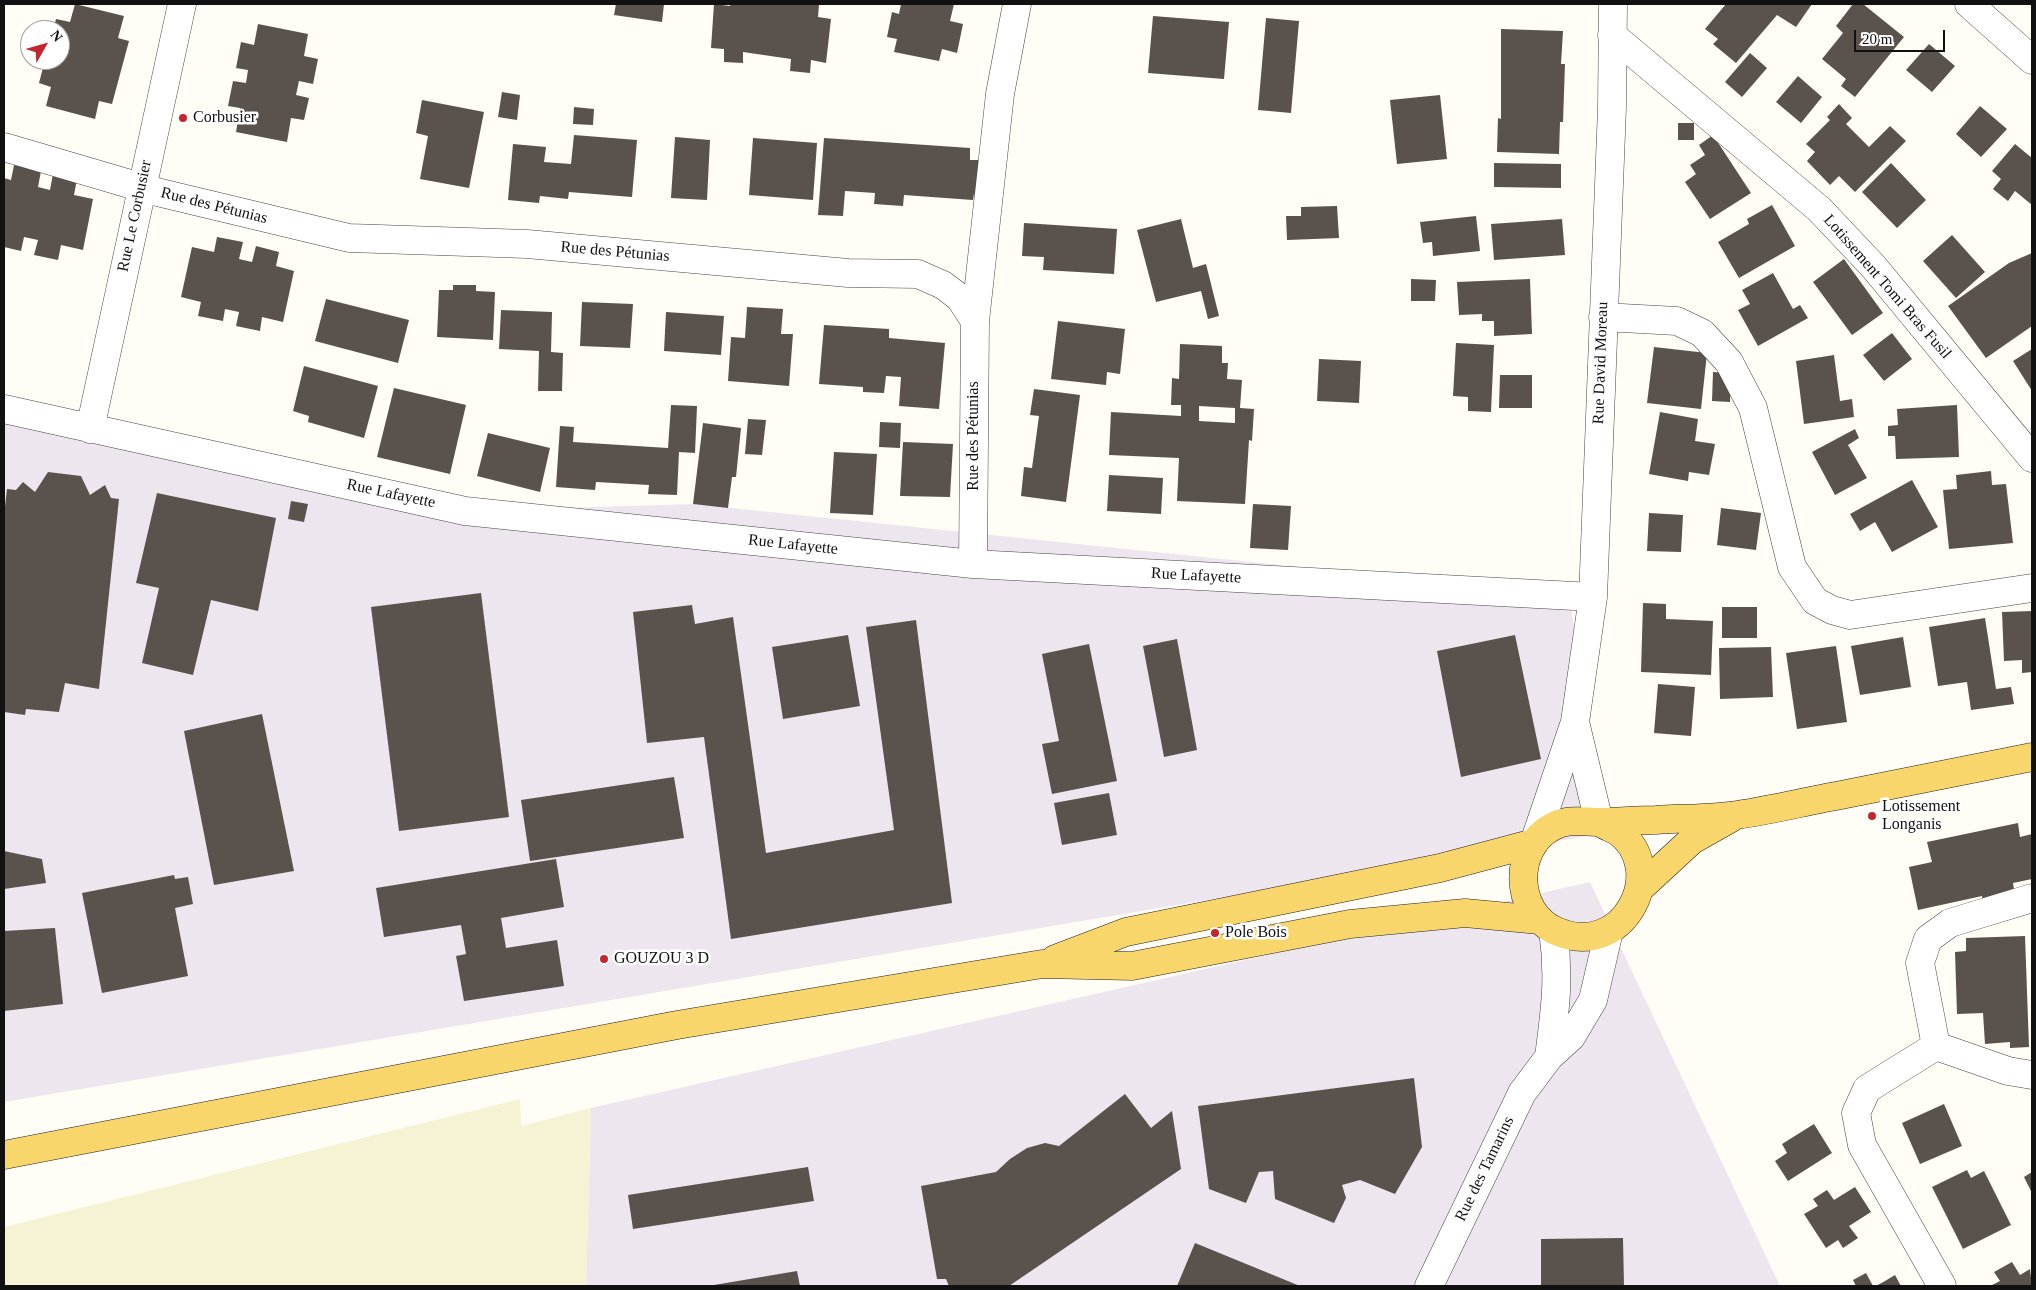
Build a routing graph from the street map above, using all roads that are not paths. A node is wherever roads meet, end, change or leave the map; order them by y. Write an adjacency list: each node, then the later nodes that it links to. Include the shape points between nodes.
1 (182, 4): 8 (street, Rue Le Corbusier)
2 (1017, 4): 10 (street, via 1000,94)
3 (1613, 4): 5 (street, Rue David Moreau)
4 (1969, 4): 6 (street)
5 (1612, 35): 9 (street, Rue David Moreau); 13 (street, Lotissement Tomi Bras Fusil, via 1819,209 1873,266)
6 (2032, 60)
7 (4, 148): 8 (street, Rue des Pétunias)
8 (141, 187): 10 (street, Rue des Pétunias, via 349,238 526,244 848,273 918,274 943,285 960,298); 12 (street, Rue Le Corbusier)
9 (1603, 317): 15 (street, via 1677,321 1702,333 1729,362 1753,408 1792,567 1815,601 1850,615); 16 (street, Rue David Moreau)
10 (975, 321): 14 (street, Rue des Pétunias)
11 (4, 409): 12 (street, Rue Lafayette)
12 (90, 429): 14 (street, Rue Lafayette, via 465,511)
13 (2032, 458)
14 (973, 564): 16 (street, Rue Lafayette)
15 (2032, 588)
16 (1593, 597): 17 (street, Rue David Moreau)
17 (1575, 722): 20 (street, Rue David Moreau); 21 (street, Rue David Moreau)
18 (2032, 757): 19 (main road)
19 (1736, 815): 20 (main road); 22 (main road, via 1692,840)
20 (1598, 822): 21 (main road, via 1575,820 1559,824); 22 (main road, via 1618,832 1632,848 1639,868)
21 (1534, 843): 24 (main road, via 1524,862 1522,883 1528,903); 26 (main road, via 1440,868 1126,932)
22 (1639, 889): 25 (main road, via 1623,920)
23 (2032, 898): 27 (street, via 1950,923 1928,939 1920,963)
24 (1547, 925): 25 (main road, via 1571,936 1590,937); 26 (main road, via 1465,914 1446,915 1350,924 1132,966); 28 (street, via 1558,962)
25 (1609, 931): 28 (street, Rue des Tamarins, via 1593,1000 1571,1037)
26 (1042, 964): 30 (main road, via 677,1024)
27 (1936, 1046): 29 (street); 32 (street, via 1867,1089 1856,1113 1862,1145)
28 (1550, 1057): 31 (street, Rue des Tamarins, via 1522,1093)
29 (2032, 1075)
30 (4, 1155)
31 (1429, 1286)
32 (1942, 1286)

